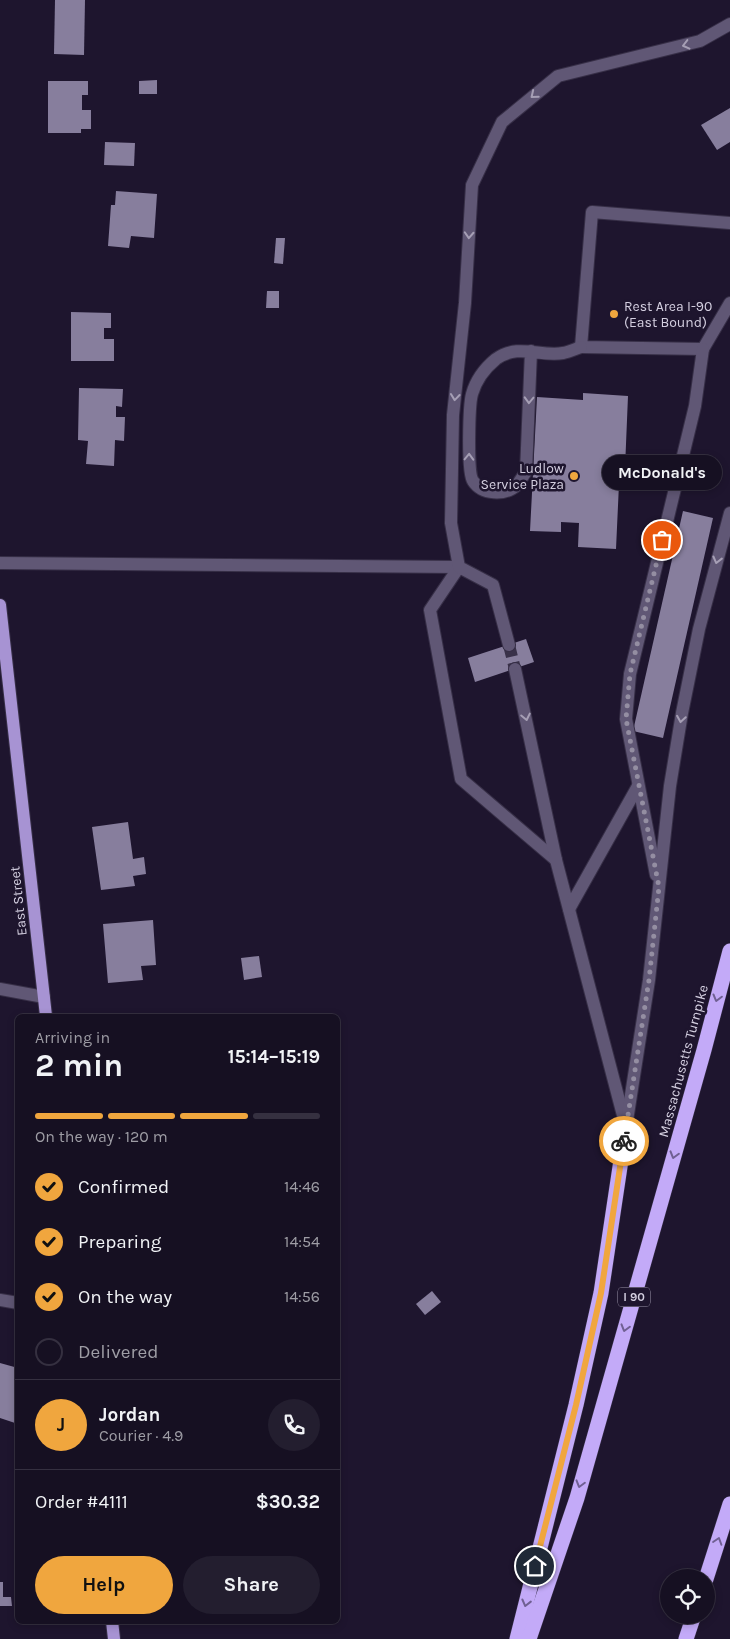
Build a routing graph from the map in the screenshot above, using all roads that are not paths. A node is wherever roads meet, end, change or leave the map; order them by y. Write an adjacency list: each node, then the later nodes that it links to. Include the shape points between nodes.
1 (730, 24): 9 (street, one-way to 9, via 700,42 558,76 502,122 472,185 465,303 453,415 451,523)
2 (730, 223): 4 (street, via 592,212)
3 (730, 303): 5 (street)
4 (581, 347): 5 (street); 6 (street, via 562,353)
5 (703, 349): 13 (street, via 695,406 630,674 626,719)
6 (531, 351): 6 (street, one-way to 6, via 526,472 516,485 503,492 485,492 472,481 469,467 472,394 478,378 496,359 509,352)
7 (730, 514): 15 (street, one-way to 15, via 682,713)
8 (0, 563): 9 (street)
9 (459, 566): 11 (street, via 493,585); 14 (street, via 430,610 460,779)
10 (0, 605): 19 (main road, East Street)
11 (509, 645)
12 (515, 669): 14 (street, one-way to 14)
13 (638, 786): 15 (street); 16 (street)
14 (556, 860): 16 (street)
15 (659, 887): 21 (street, via 649,980)
16 (569, 909): 21 (street)
17 (730, 951): 30 (highway, Massachusetts Turnpike / I 90, one-way to 30, via 577,1498)
18 (0, 989): 19 (street)
19 (44, 997): 20 (main road, East Street)
20 (46, 1014)
21 (626, 1127): 29 (highway, one-way to 29, via 601,1293)
22 (0, 1300): 23 (street)
23 (15, 1302)
24 (730, 1504): 25 (highway, one-way to 24)
25 (709, 1569)
26 (112, 1624): 28 (main road)
27 (691, 1624): 31 (highway)
28 (114, 1639)
29 (517, 1639)
30 (529, 1639)
31 (686, 1639)

